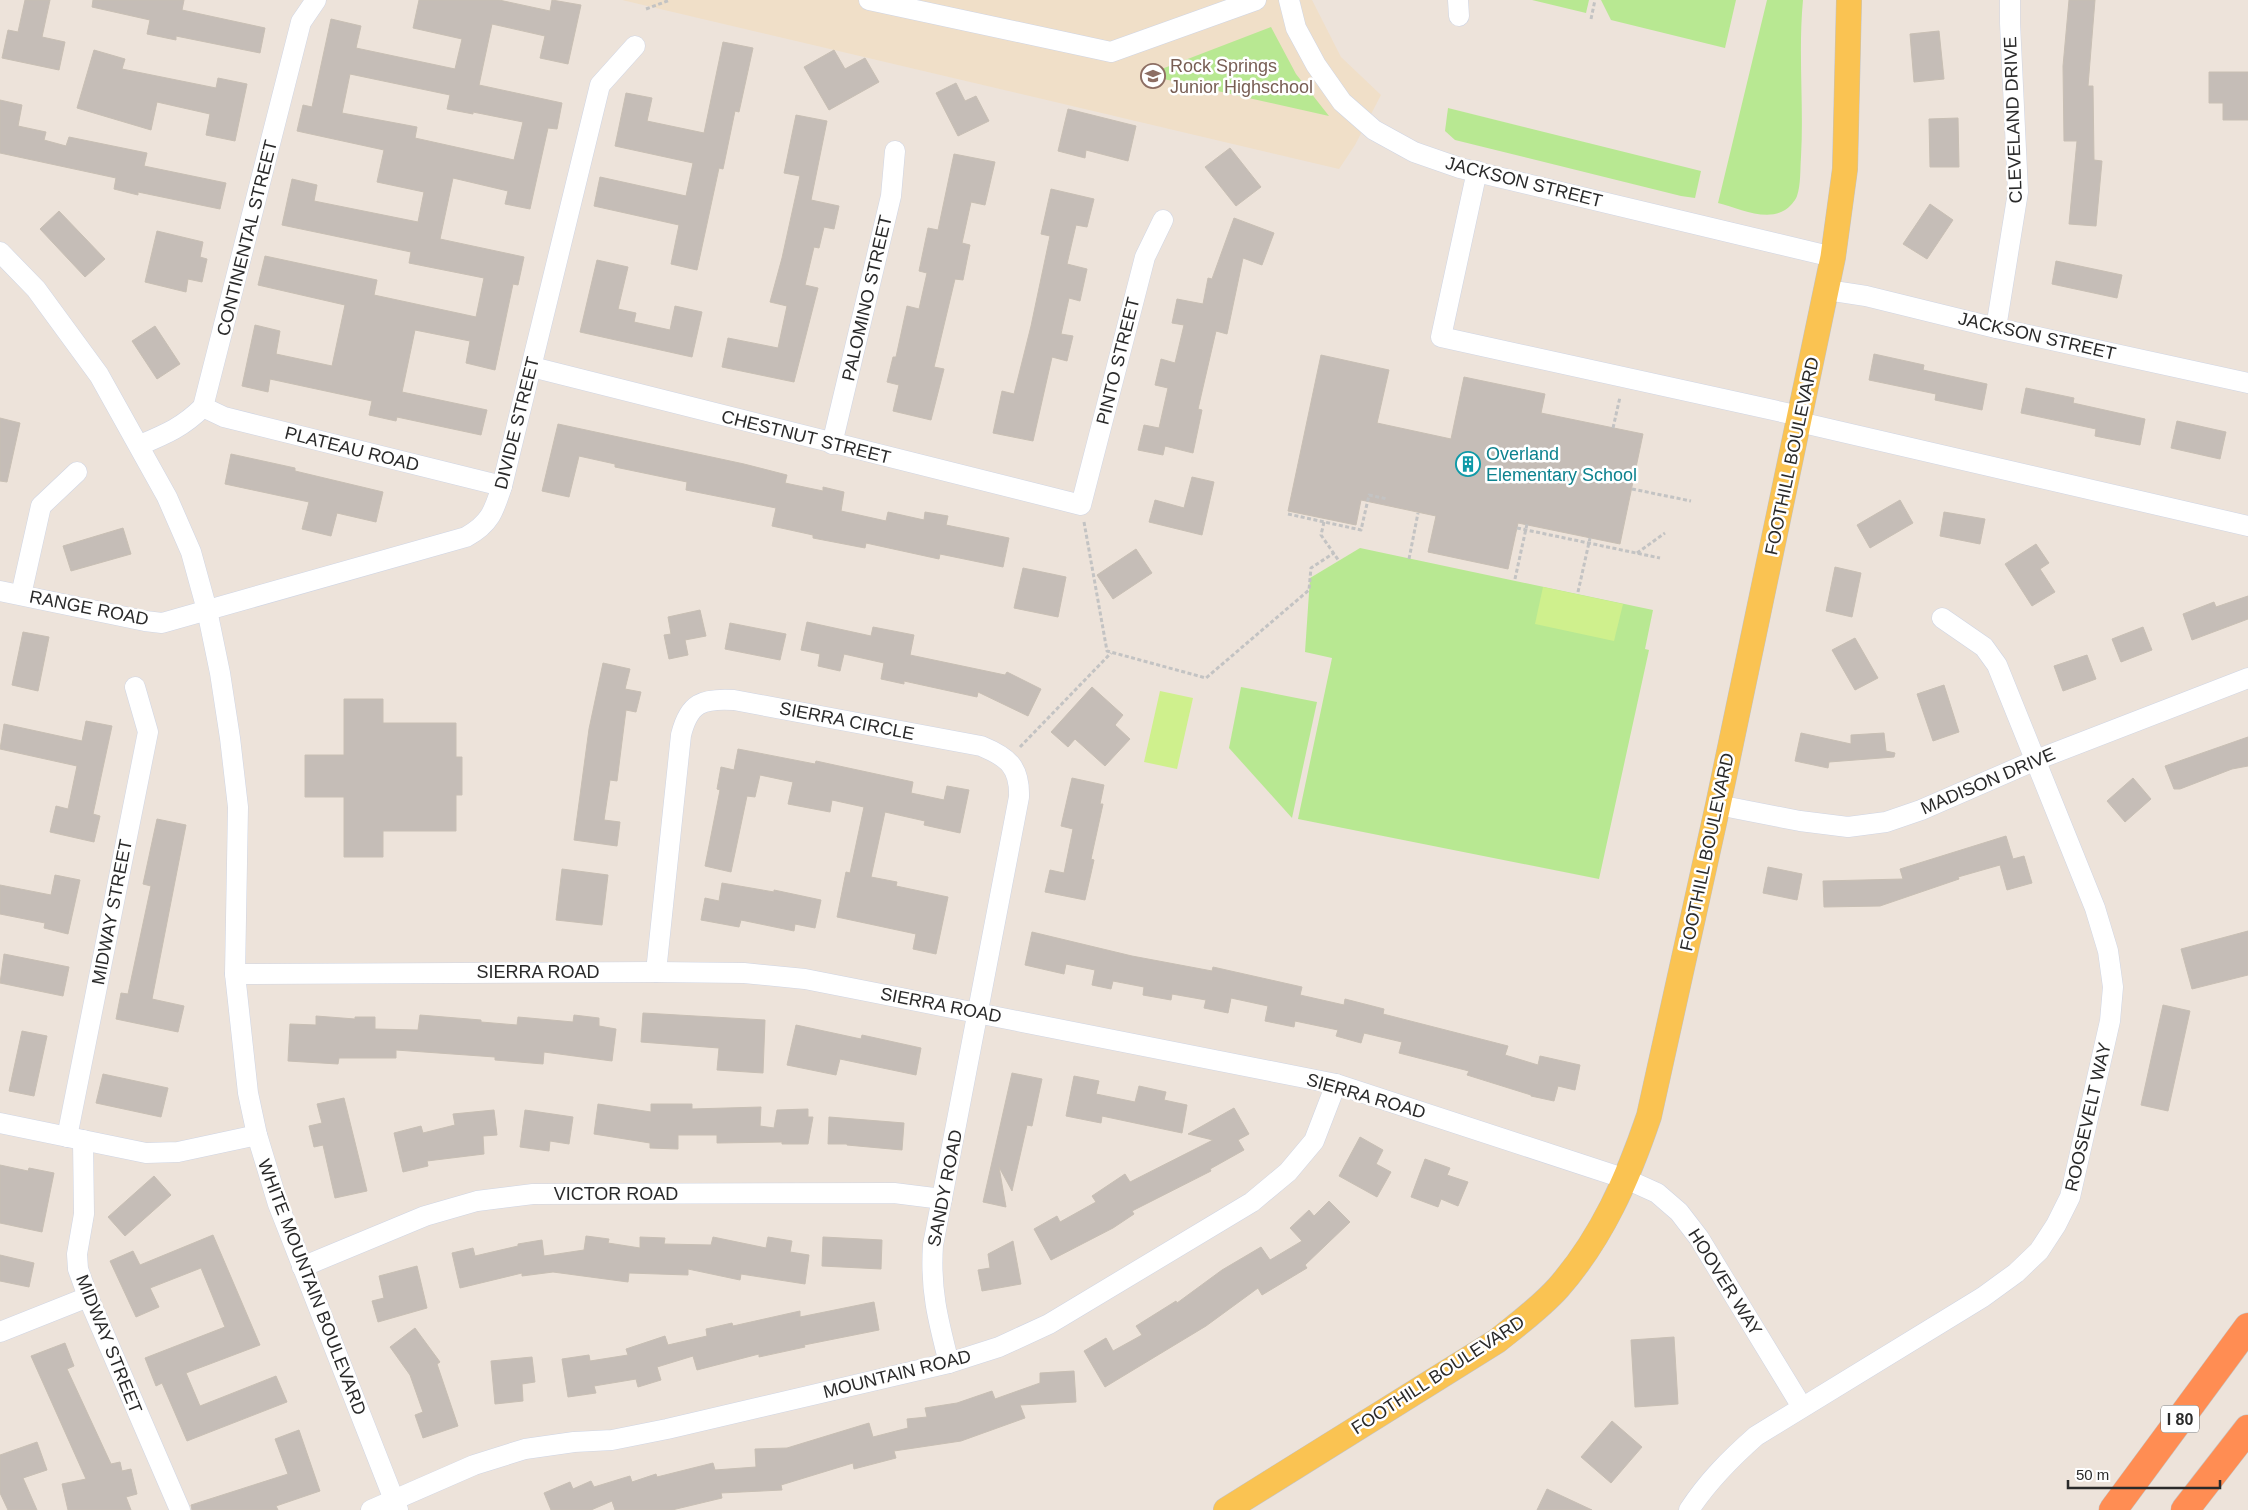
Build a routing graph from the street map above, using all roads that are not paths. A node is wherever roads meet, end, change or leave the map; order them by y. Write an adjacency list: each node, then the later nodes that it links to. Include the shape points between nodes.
1 (316, 0): 17 (street, CONTINENTAL STREET, via 302,22)
2 (869, 0): 3 (street, via 1111,52)
3 (1256, 0)
4 (1289, 0): 9 (street, JACKSON STREET, via 1296,28 1316,65 1342,102 1374,130 1414,152)
5 (1849, 0): 12 (main road, FOOTHILL BOULEVARD, via 1844,169)
6 (2010, 0): 14 (street, CLEVELAND DRIVE, via 2018,192)
7 (635, 46): 15 (street, DIVIDE STREET, via 600,85)
8 (895, 151): 19 (street, PALOMINO STREET, via 891,196)
9 (1477, 171): 12 (street, JACKSON STREET); 18 (street, via 1441,338)
10 (1163, 220): 23 (street, PINTO STREET, via 1145,257)
11 (0, 252): 20 (street, WHITE MOUNTAIN BOULEVARD, via 36,289 99,375)
12 (1833, 257): 13 (main road, FOOTHILL BOULEVARD)
13 (1827, 290): 14 (street, JACKSON STREET, via 1866,296); 18 (main road, FOOTHILL BOULEVARD)
14 (1996, 328): 16 (street, JACKSON STREET)
15 (532, 367): 19 (street, CHESTNUT STREET); 22 (street, DIVIDE STREET)
16 (2248, 383)
17 (203, 407): 20 (street, via 189,422); 22 (street, PLATEAU ROAD, via 224,417)
18 (1800, 419): 24 (street); 32 (main road, FOOTHILL BOULEVARD)
19 (832, 444): 23 (street, CHESTNUT STREET)
20 (140, 445): 27 (street, WHITE MOUNTAIN BOULEVARD, via 191,552)
21 (77, 472): 26 (street, via 41,506)
22 (502, 486): 27 (street, DIVIDE STREET, via 493,514 481,529 466,537)
23 (1081, 504)
24 (2248, 526)
25 (0, 590): 26 (street, RANGE ROAD)
26 (21, 595): 27 (street, RANGE ROAD, via 145,622 162,623)
27 (207, 610): 34 (street, WHITE MOUNTAIN BOULEVARD, via 230,738 238,807)
28 (1942, 618): 31 (street, ROOSEVELT WAY, via 1984,648 1997,665)
29 (2248, 678): 31 (street, MADISON DRIVE)
30 (136, 687): 39 (street, MIDWAY STREET, via 148,732)
31 (2036, 760): 32 (street, MADISON DRIVE, via 1921,810 1877,823 1848,827); 47 (street, ROOSEVELT WAY, via 2095,908 2108,951 2113,987 2110,1021 2070,1197 2039,1251 2016,1273 1984,1297)
32 (1718, 806): 40 (main road, FOOTHILL BOULEVARD, via 1649,1116)
33 (656, 972): 34 (street, SIERRA ROAD); 35 (street, SIERRA ROAD, via 744,973 805,979); 35 (street, SIERRA CIRCLE, via 685,718 697,704 714,699 734,700 981,746 1000,753 1012,766 1019,781 1019,798)
34 (235, 974): 38 (street, WHITE MOUNTAIN BOULEVARD, via 246,1084)
35 (978, 1012): 36 (street, SIERRA ROAD); 41 (street, SANDY ROAD)
36 (1336, 1084): 40 (street, SIERRA ROAD); 46 (street, MOUNTAIN ROAD, via 1314,1141 1288,1172 1252,1202 1049,1324 999,1347)
37 (0, 1124): 39 (street)
38 (257, 1135): 39 (street, via 178,1152 146,1153); 42 (street, WHITE MOUNTAIN BOULEVARD)
39 (75, 1139): 43 (street, MIDWAY STREET, via 84,1214 77,1254 78,1269)
40 (1626, 1179): 47 (street, HOOVER WAY, via 1657,1193 1679,1212 1699,1238); 52 (main road, FOOTHILL BOULEVARD, via 1585,1254 1531,1314 1497,1341)
41 (942, 1198): 42 (street, VICTOR ROAD, via 894,1193 533,1194 477,1201 425,1216); 46 (street, SANDY ROAD, via 931,1275 936,1313)
42 (302, 1267): 49 (street, WHITE MOUNTAIN BOULEVARD)
43 (88, 1297): 45 (street); 50 (street, MIDWAY STREET)
44 (2248, 1327): 54 (highway, I 80)
45 (0, 1332)
46 (949, 1363): 49 (street, MOUNTAIN ROAD, via 667,1429 612,1440 524,1449 474,1465)
47 (1802, 1406): 53 (street, ROOSEVELT WAY, via 1756,1436 1728,1460)
48 (2248, 1429): 55 (highway)
49 (396, 1505): 51 (street, MOUNTAIN ROAD)
50 (180, 1510)
51 (371, 1510)
52 (1226, 1510)
53 (1689, 1510)
54 (2112, 1510)
55 (2185, 1510)

